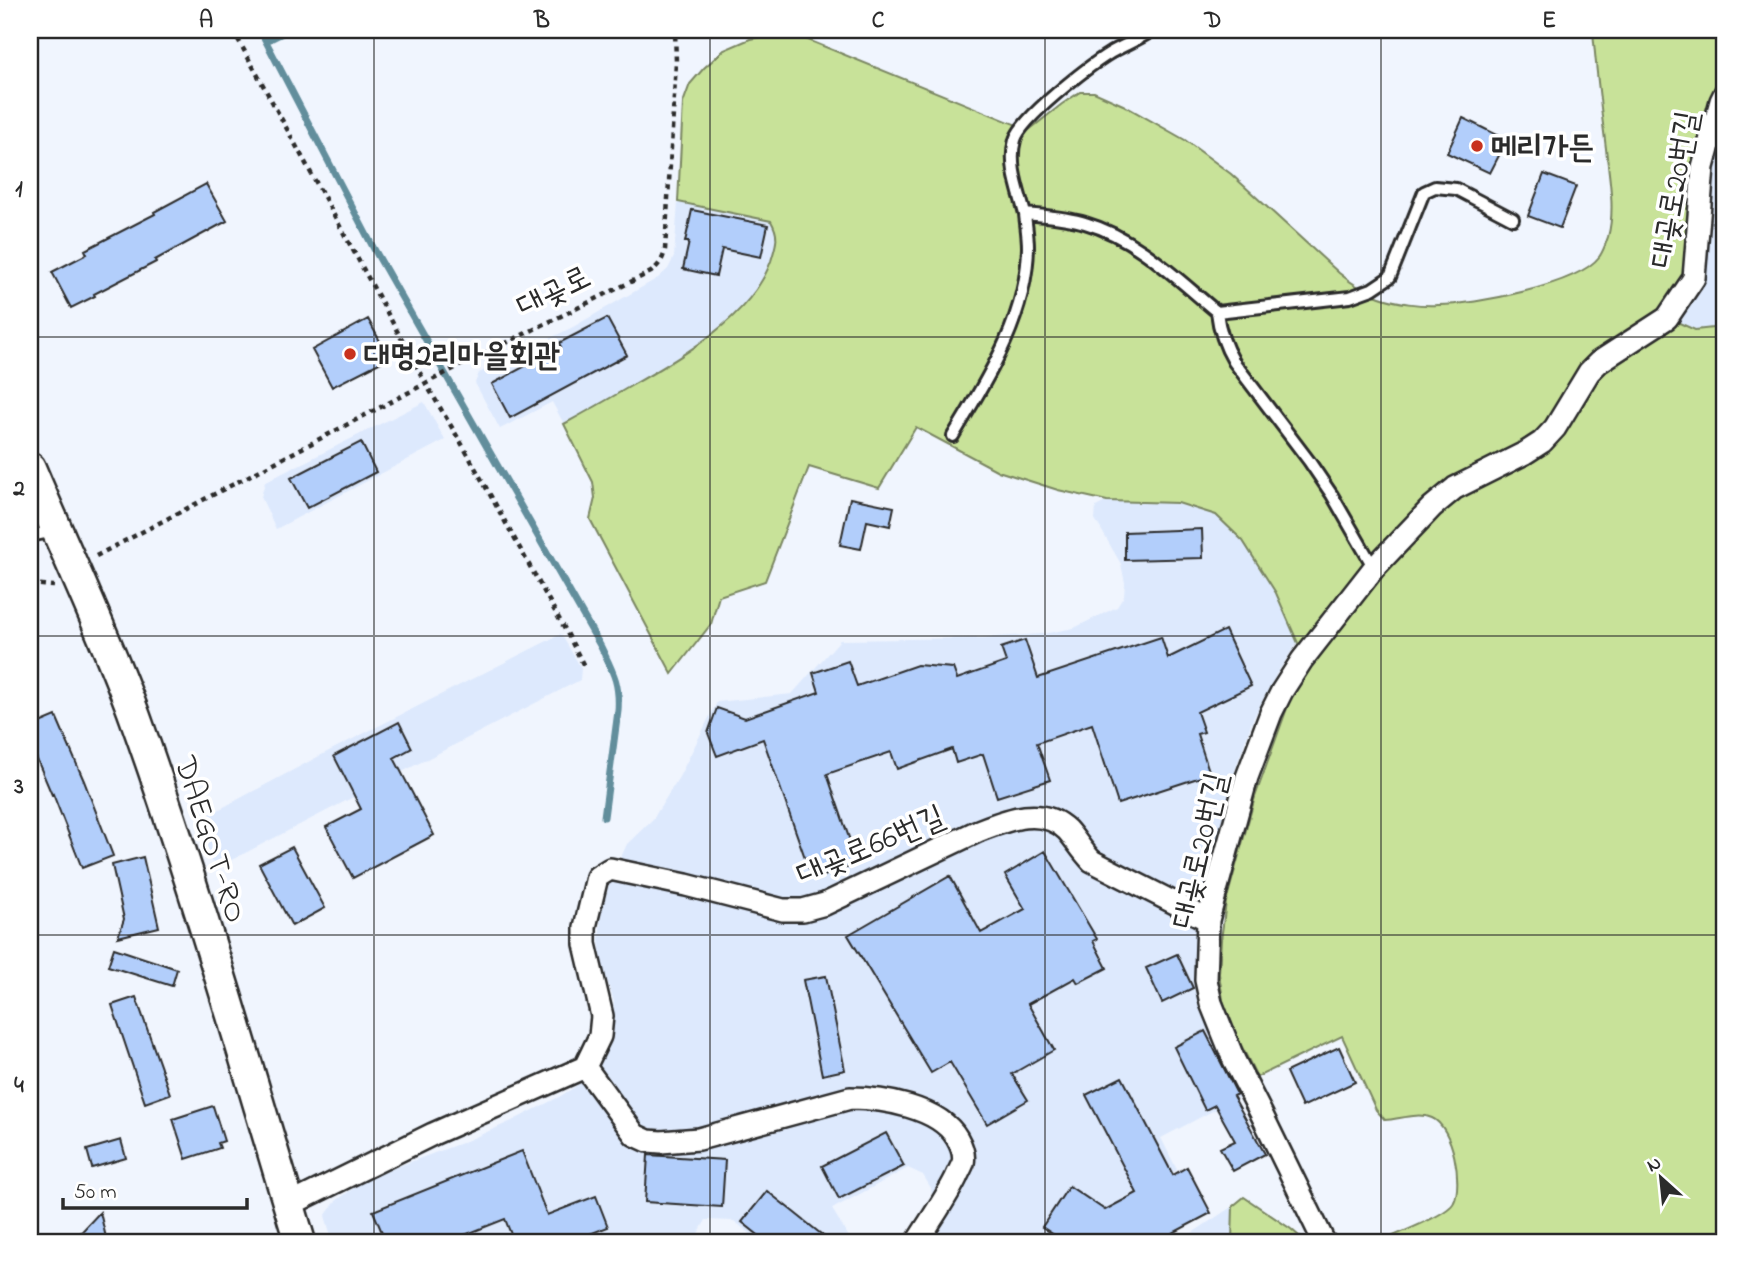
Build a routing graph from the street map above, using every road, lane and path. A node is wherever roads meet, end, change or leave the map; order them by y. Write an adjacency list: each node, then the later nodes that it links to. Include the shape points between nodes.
1 (233, 30): 8 (path)
2 (675, 30): 8 (path, 대곶로, via 663,259 651,272)
3 (1153, 30): 5 (lane, via 1082,73 1015,138 1013,162)
4 (1725, 93): 13 (street, 대곶로20번길, via 1703,167 1694,278 1667,318 1599,362 1542,442 1455,488)
5 (1025, 214): 7 (lane, via 1084,222 1133,244); 9 (lane, via 1027,269 1014,322)
6 (1514, 219): 7 (lane, via 1456,189 1435,187 1424,192 1390,277 1372,289 1350,297)
7 (1217, 312): 13 (lane, via 1224,345 1234,362 1309,461)
8 (428, 382): 12 (path, 대곶로); 14 (path)
9 (953, 436)
10 (30, 468): 11 (street, DAEGOT-RO)
11 (43, 533): 12 (street, DAEGOT-RO)
12 (74, 568): 17 (street, DAEGOT-RO, via 134,714 185,863)
13 (1374, 568): 15 (street, 대곶로20번길, via 1302,660 1271,713 1247,777)
14 (584, 666)
15 (1208, 920): 16 (street, 대곶로66번길, via 1092,860 1065,828 1041,817 1023,817 978,831 825,904 803,910 783,910 610,869 597,877 585,926 602,1016 600,1036); 20 (street, 대곶로20번길, via 1206,980 1211,1003 1234,1060)
16 (585, 1067): 17 (street, via 433,1134); 19 (street, via 635,1135 648,1141 699,1139 849,1098 897,1103 926,1113 953,1132 963,1162)
17 (289, 1205): 18 (street, DAEGOT-RO)
18 (300, 1242)
19 (917, 1242)
20 (1324, 1242)

